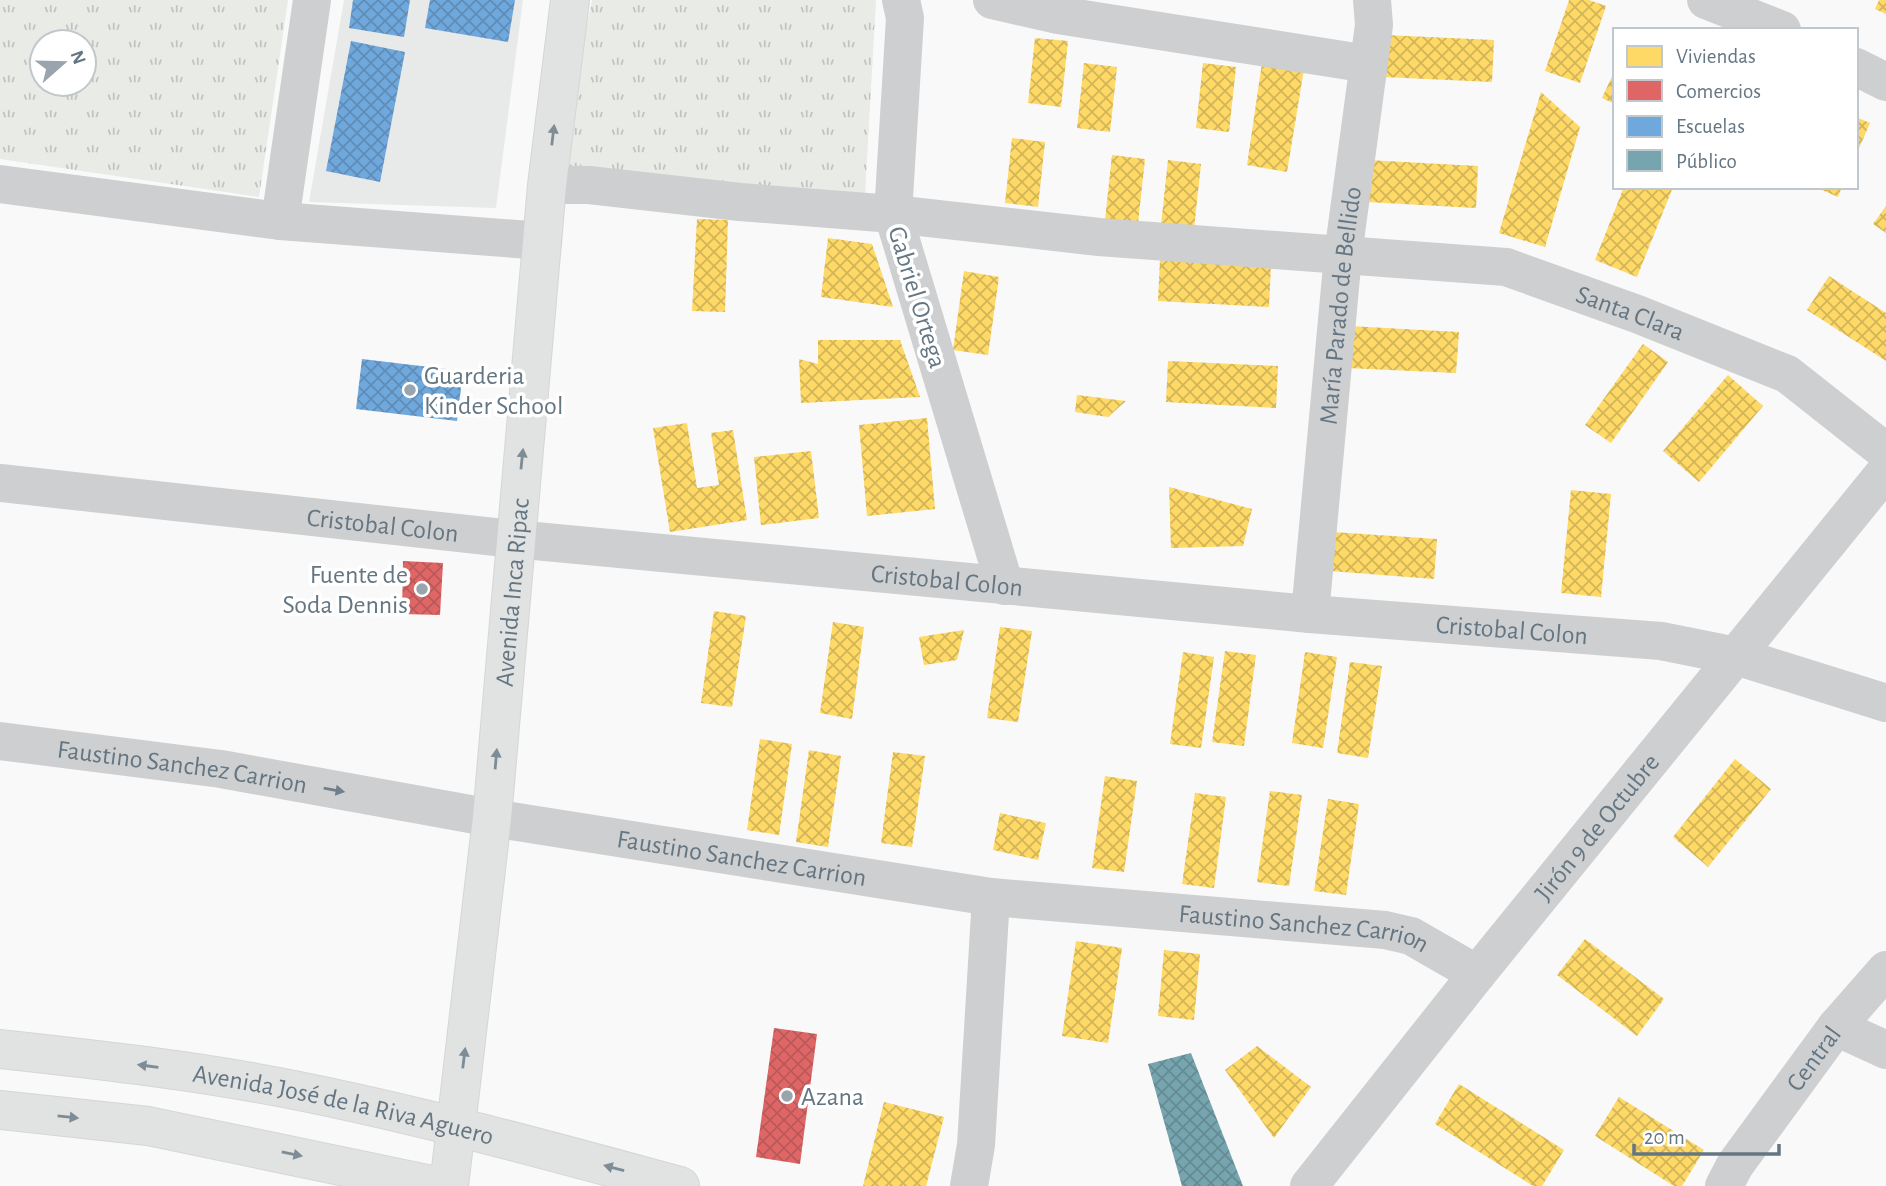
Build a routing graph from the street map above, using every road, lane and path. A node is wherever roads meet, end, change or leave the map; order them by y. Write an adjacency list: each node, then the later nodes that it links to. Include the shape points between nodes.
1 (312, 0): 14 (street)
2 (570, 0): 12 (main road, Avenida Inca Ripac, one-way to 2)
3 (901, 0): 13 (street, Gabriel Ortega, via 905,18)
4 (992, 0): 8 (street, via 1058,15)
5 (1372, 0): 8 (street, María Parado de Bellido, via 1374,25)
6 (1706, 0): 7 (street)
7 (1777, 28)
8 (1368, 64): 16 (street, María Parado de Bellido)
9 (1858, 68): 10 (street)
10 (1886, 82)
11 (0, 184): 14 (street)
12 (547, 186): 13 (street, Santa Clara, via 589,185); 15 (main road, Avenida Inca Ripac)
13 (893, 214): 16 (street, Santa Clara, via 1099,237); 21 (street, Gabriel Ortega)
14 (280, 221): 15 (street)
15 (543, 241): 20 (main road, Avenida Inca Ripac, one-way to 15)
16 (1343, 255): 17 (street, Santa Clara, via 1506,267 1637,314 1787,374); 22 (street, María Parado de Bellido)
17 (1886, 452)
18 (1886, 471): 23 (street, Jirón 9 de Octubre)
19 (0, 483): 20 (street, Cristobal Colon)
20 (514, 540): 21 (street, Cristobal Colon); 26 (main road, Avenida Inca Ripac, one-way to 20)
21 (1005, 586): 22 (street, Cristobal Colon)
22 (1310, 614): 23 (street, Cristobal Colon, via 1661,641)
23 (1736, 656): 24 (street, Cristobal Colon); 29 (street, Jirón 9 de Octubre)
24 (1886, 703)
25 (0, 741): 26 (street, Faustino Sanchez Carrion, one-way to 26, via 221,769)
26 (492, 818): 27 (street, Faustino Sanchez Carrion); 34 (main road, Avenida Inca Ripac, one-way to 26)
27 (991, 898): 29 (street, Faustino Sanchez Carrion, via 1385,930 1411,936); 38 (street, via 976,1145)
28 (1886, 970): 30 (street, Central)
29 (1477, 974): 39 (street, Jirón 9 de Octubre)
30 (1836, 1027): 32 (street); 40 (street, Central)
31 (0, 1049): 34 (main road, Avenida José de la Riva Aguero, one-way to 31, via 284,1088)
32 (1886, 1050)
33 (0, 1110): 35 (main road, one-way to 35, via 148,1126)
34 (456, 1126): 36 (main road, Avenida Inca Ripac); 37 (main road, Avenida José de la Riva Aguero, one-way to 34)
35 (438, 1186)
36 (450, 1186)
37 (680, 1186)
38 (969, 1186)
39 (1309, 1186)
40 (1724, 1186)

